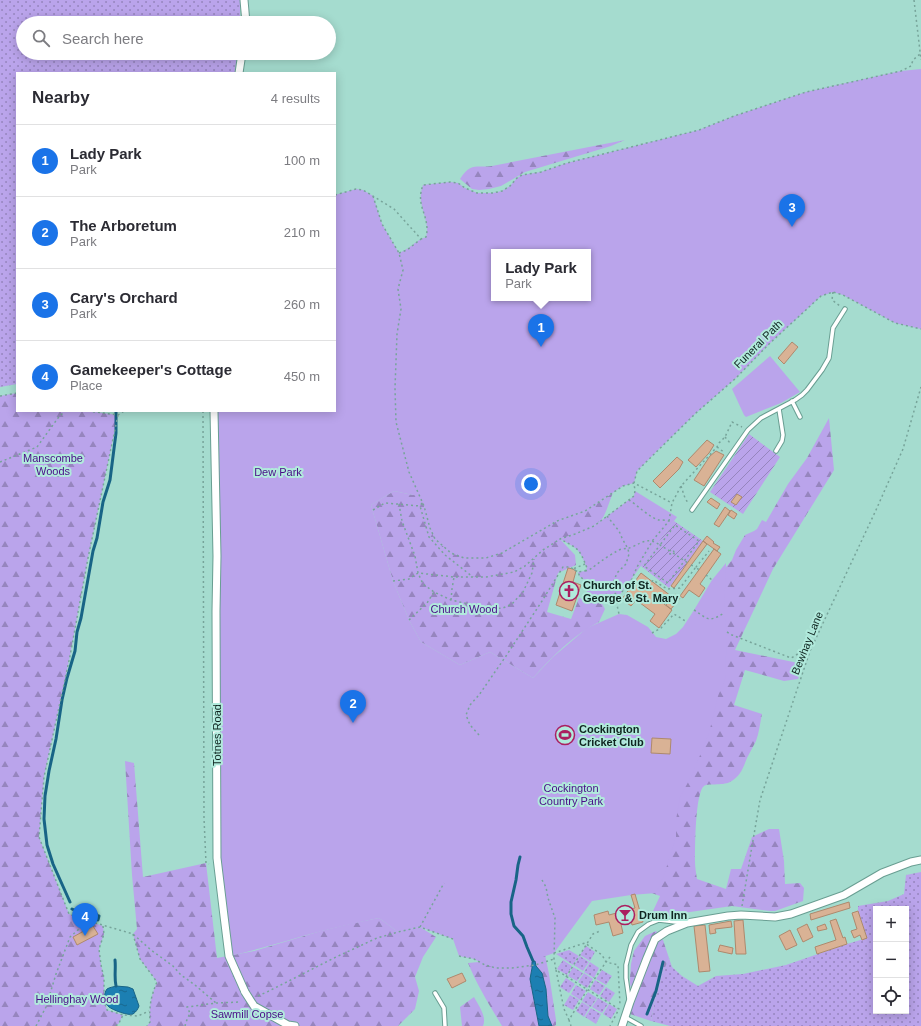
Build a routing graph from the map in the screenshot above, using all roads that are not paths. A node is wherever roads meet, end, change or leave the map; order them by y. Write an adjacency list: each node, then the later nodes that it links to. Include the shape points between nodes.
1 (244, 0): 2 (street)
2 (245, 16)
3 (241, 60): 4 (street)
4 (239, 72)
5 (845, 309): 6 (lane, via 833,328 829,358 807,390)
6 (792, 401): 7 (lane); 9 (lane)
7 (779, 409): 10 (lane, via 783,435); 11 (lane, via 761,418 748,430)
8 (214, 412): 17 (street, Totnes Road, bridge, via 217,556 217,858 229,956 254,1006 288,1025)
9 (800, 417)
10 (776, 451)
11 (692, 510)
12 (921, 860): 13 (street, via 882,873 844,895 791,914 775,917 728,916)
13 (687, 923): 15 (street, via 655,939); 15 (lane, via 658,920 638,932 626,964)
14 (435, 993): 18 (lane, via 444,1008)
15 (630, 1002): 16 (street)
16 (626, 1017): 19 (street); 20 (lane)
17 (296, 1026)
18 (445, 1026)
19 (622, 1026)
20 (640, 1026)

